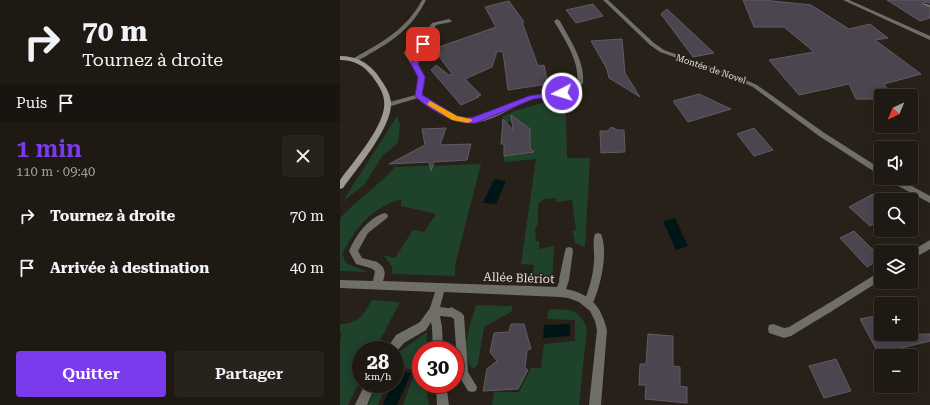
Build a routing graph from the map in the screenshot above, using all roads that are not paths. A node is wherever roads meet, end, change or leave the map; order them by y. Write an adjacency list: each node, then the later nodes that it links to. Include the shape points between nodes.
1 (424, 0): 9 (street, via 416,15 403,30)
2 (605, 0): 13 (street, Montée de Novel, via 656,48 756,86 821,134)
3 (845, 0): 6 (street)
4 (449, 21): 10 (street, via 434,24)
5 (557, 21): 11 (street, via 580,75 580,83 569,92 532,97 484,118 468,121 447,114)
6 (930, 38)
7 (413, 41): 10 (street, via 407,53)
8 (340, 58): 9 (street)
9 (356, 59): 12 (street, via 365,65 379,82)
10 (414, 64): 11 (street, via 422,77)
11 (419, 96): 12 (street)
12 (388, 105): 15 (street, via 376,135)
13 (874, 168)
14 (903, 185): 16 (street)
15 (340, 186)
16 (930, 200)
17 (384, 216): 24 (street, via 366,228 353,251 359,261 380,269)
18 (598, 237): 27 (street, via 600,258 596,286)
19 (930, 244): 21 (street)
20 (568, 251): 26 (street)
21 (918, 252)
22 (874, 279): 29 (street, via 791,331 784,333)
23 (340, 284): 24 (street, Allée Blériot)
24 (376, 286): 25 (street, Allée Blériot)
25 (440, 289): 26 (street, Allée Blériot); 28 (street)
26 (560, 292): 27 (street, Allée Blériot)
27 (589, 302): 37 (street, via 598,314 602,330)
28 (434, 311): 30 (street, via 422,326); 31 (street); 32 (street, via 451,312 459,316 463,374)
29 (773, 329)
30 (398, 341)
31 (438, 341)
32 (472, 387)
33 (367, 393): 35 (street)
34 (442, 393): 36 (street)
35 (361, 405)
36 (443, 405)
37 (594, 405)

